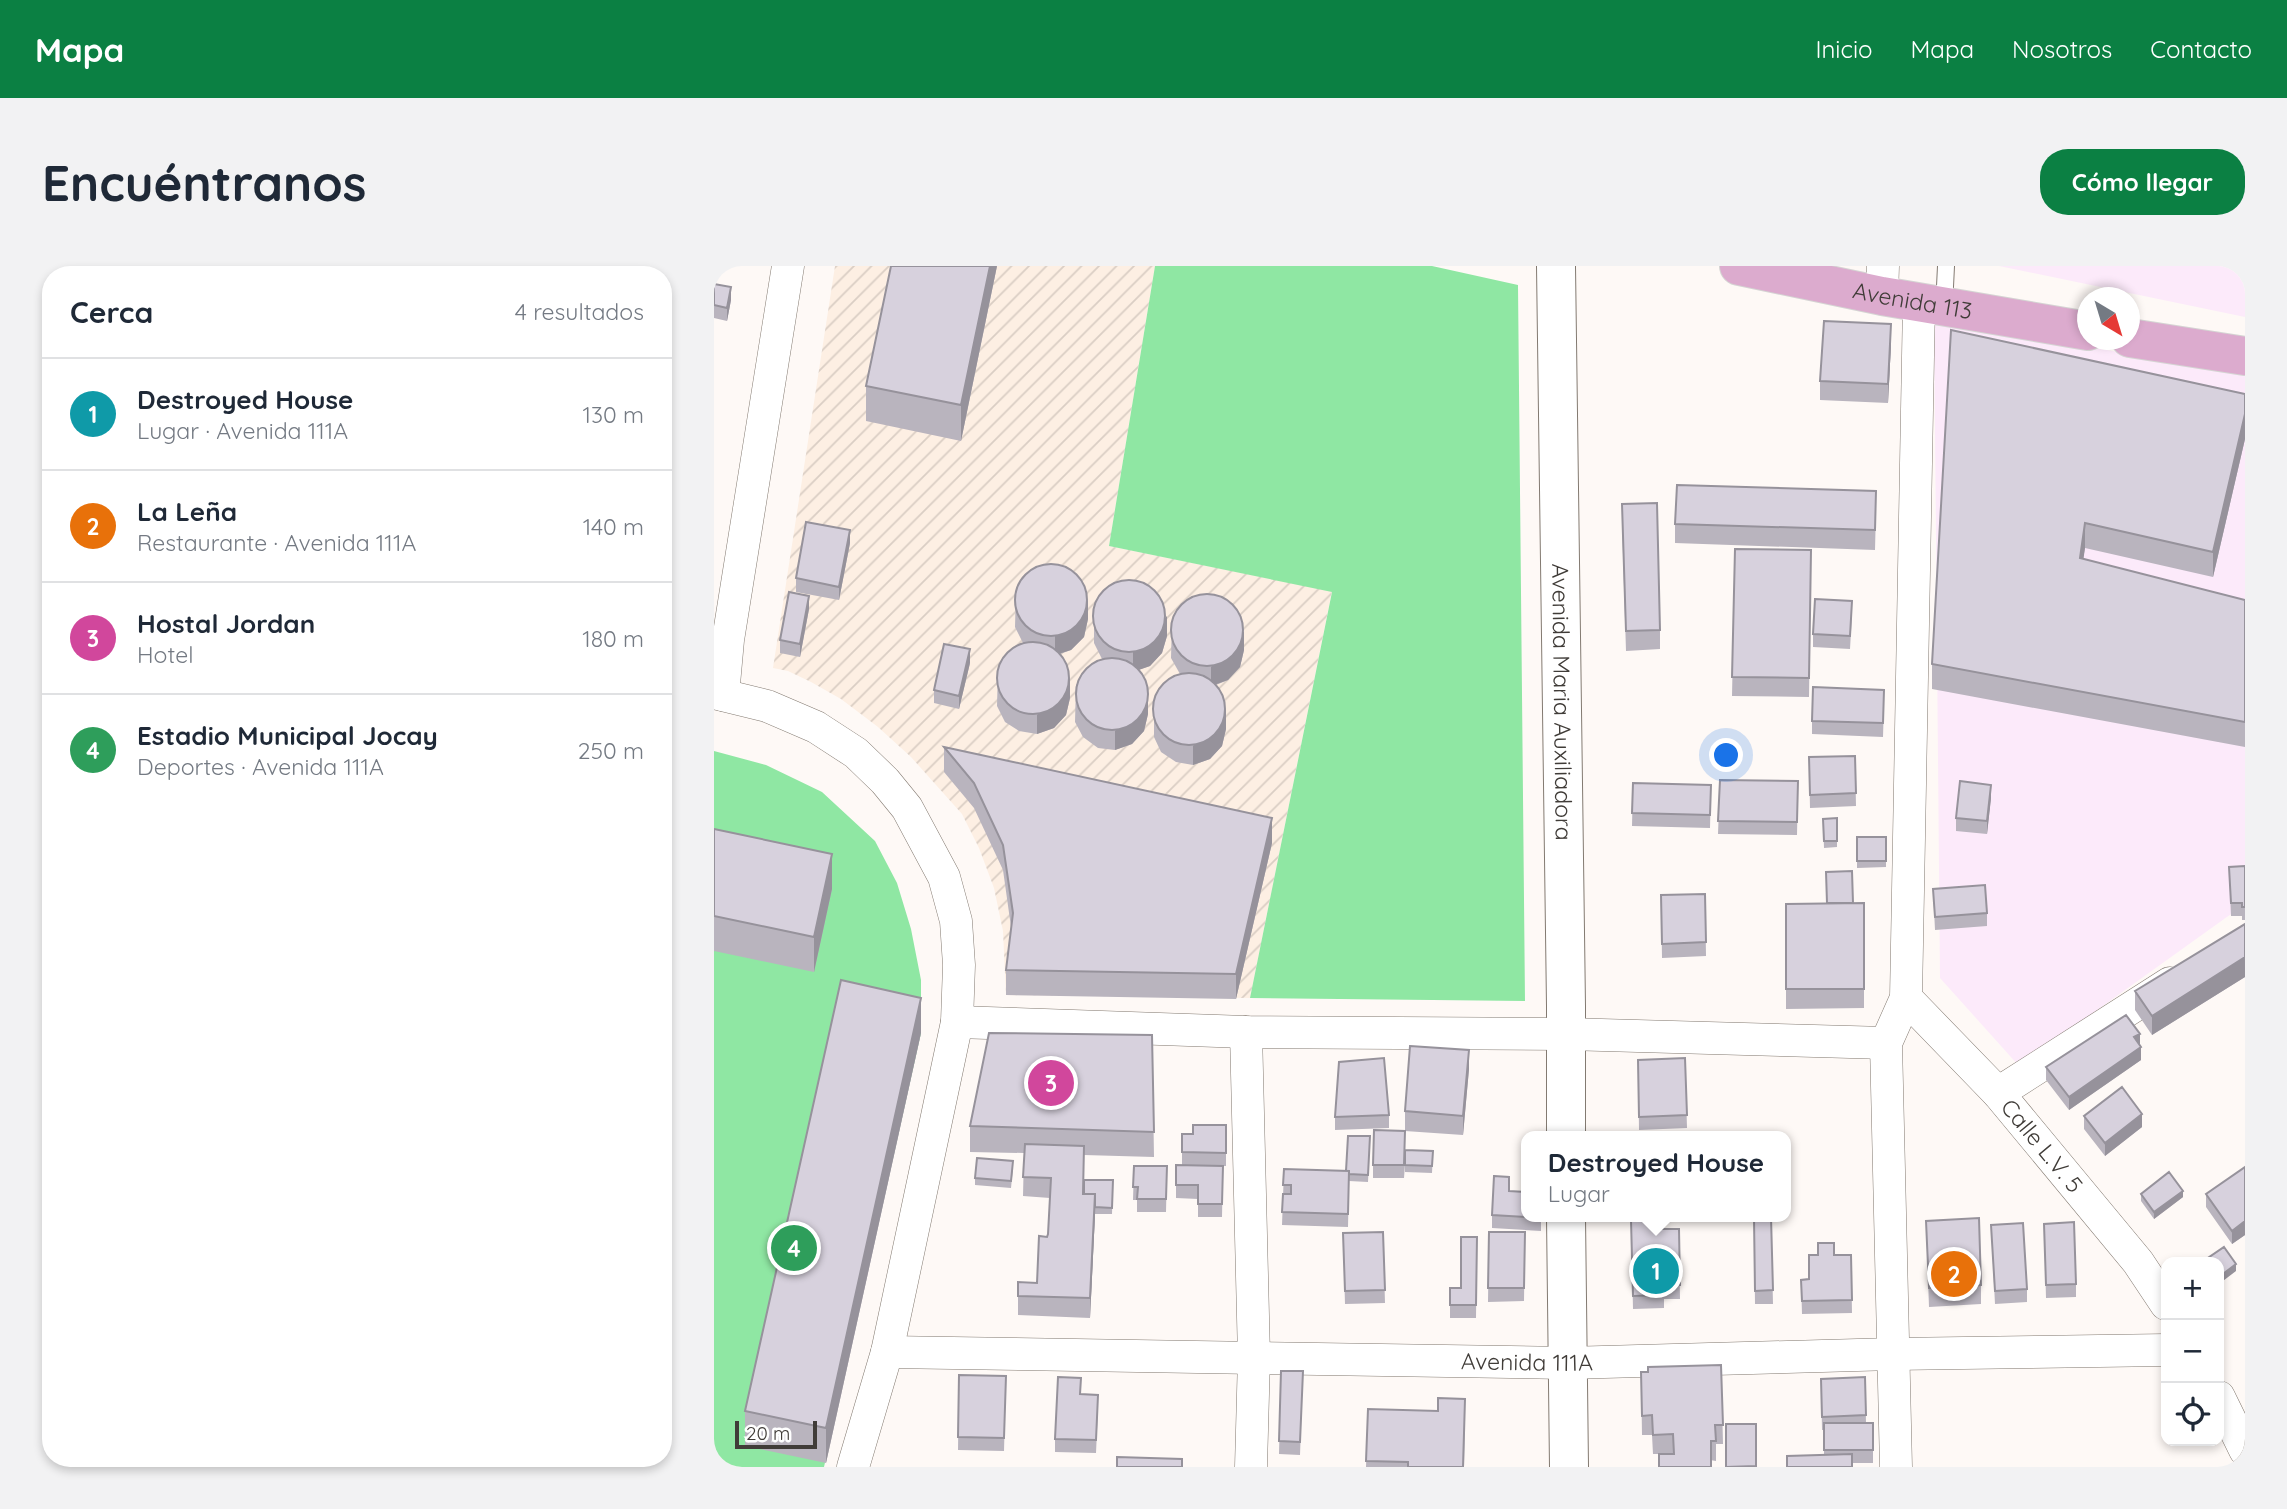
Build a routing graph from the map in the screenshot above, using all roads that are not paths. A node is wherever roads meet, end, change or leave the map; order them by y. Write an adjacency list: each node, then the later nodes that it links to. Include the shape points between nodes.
1 (788, 266): 10 (street)
2 (1556, 266): 15 (main road, Avenida Maria Auxiliadora)
3 (1739, 266): 5 (main road, Avenida 113)
4 (1945, 266): 6 (lane)
5 (1882, 281): 6 (main road, Avenida 113)
6 (1931, 305): 7 (main road, Avenida 113); 12 (street)
7 (2077, 329)
8 (2140, 340): 9 (main road)
9 (2245, 356)
10 (718, 694): 13 (street, via 767,706 816,727 856,753 907,808 944,877 956,921)
11 (2192, 969): 17 (street)
12 (1906, 998): 16 (street); 17 (street, Calle L.V. 5)
13 (957, 1022): 14 (street); 22 (street)
14 (1246, 1032): 15 (street); 24 (street)
15 (1566, 1034): 16 (street); 18 (main road, Avenida Maria Auxiliadora)
16 (1886, 1043): 23 (street)
17 (1998, 1093): 20 (street, Calle L.V. 5, via 2138,1262)
18 (1566, 1131)
19 (1566, 1222): 25 (main road)
20 (2161, 1296)
21 (2161, 1350): 23 (street, Avenida 111A)
22 (887, 1352): 24 (street, Avenida 111A); 28 (street)
23 (1893, 1354): 25 (street, Avenida 111A); 31 (street)
24 (1254, 1357): 25 (street, Avenida 111A); 29 (street)
25 (1567, 1363): 30 (main road)
26 (2224, 1406): 27 (street)
27 (2245, 1450)
28 (858, 1462)
29 (1251, 1467)
30 (1569, 1467)
31 (1896, 1467)

